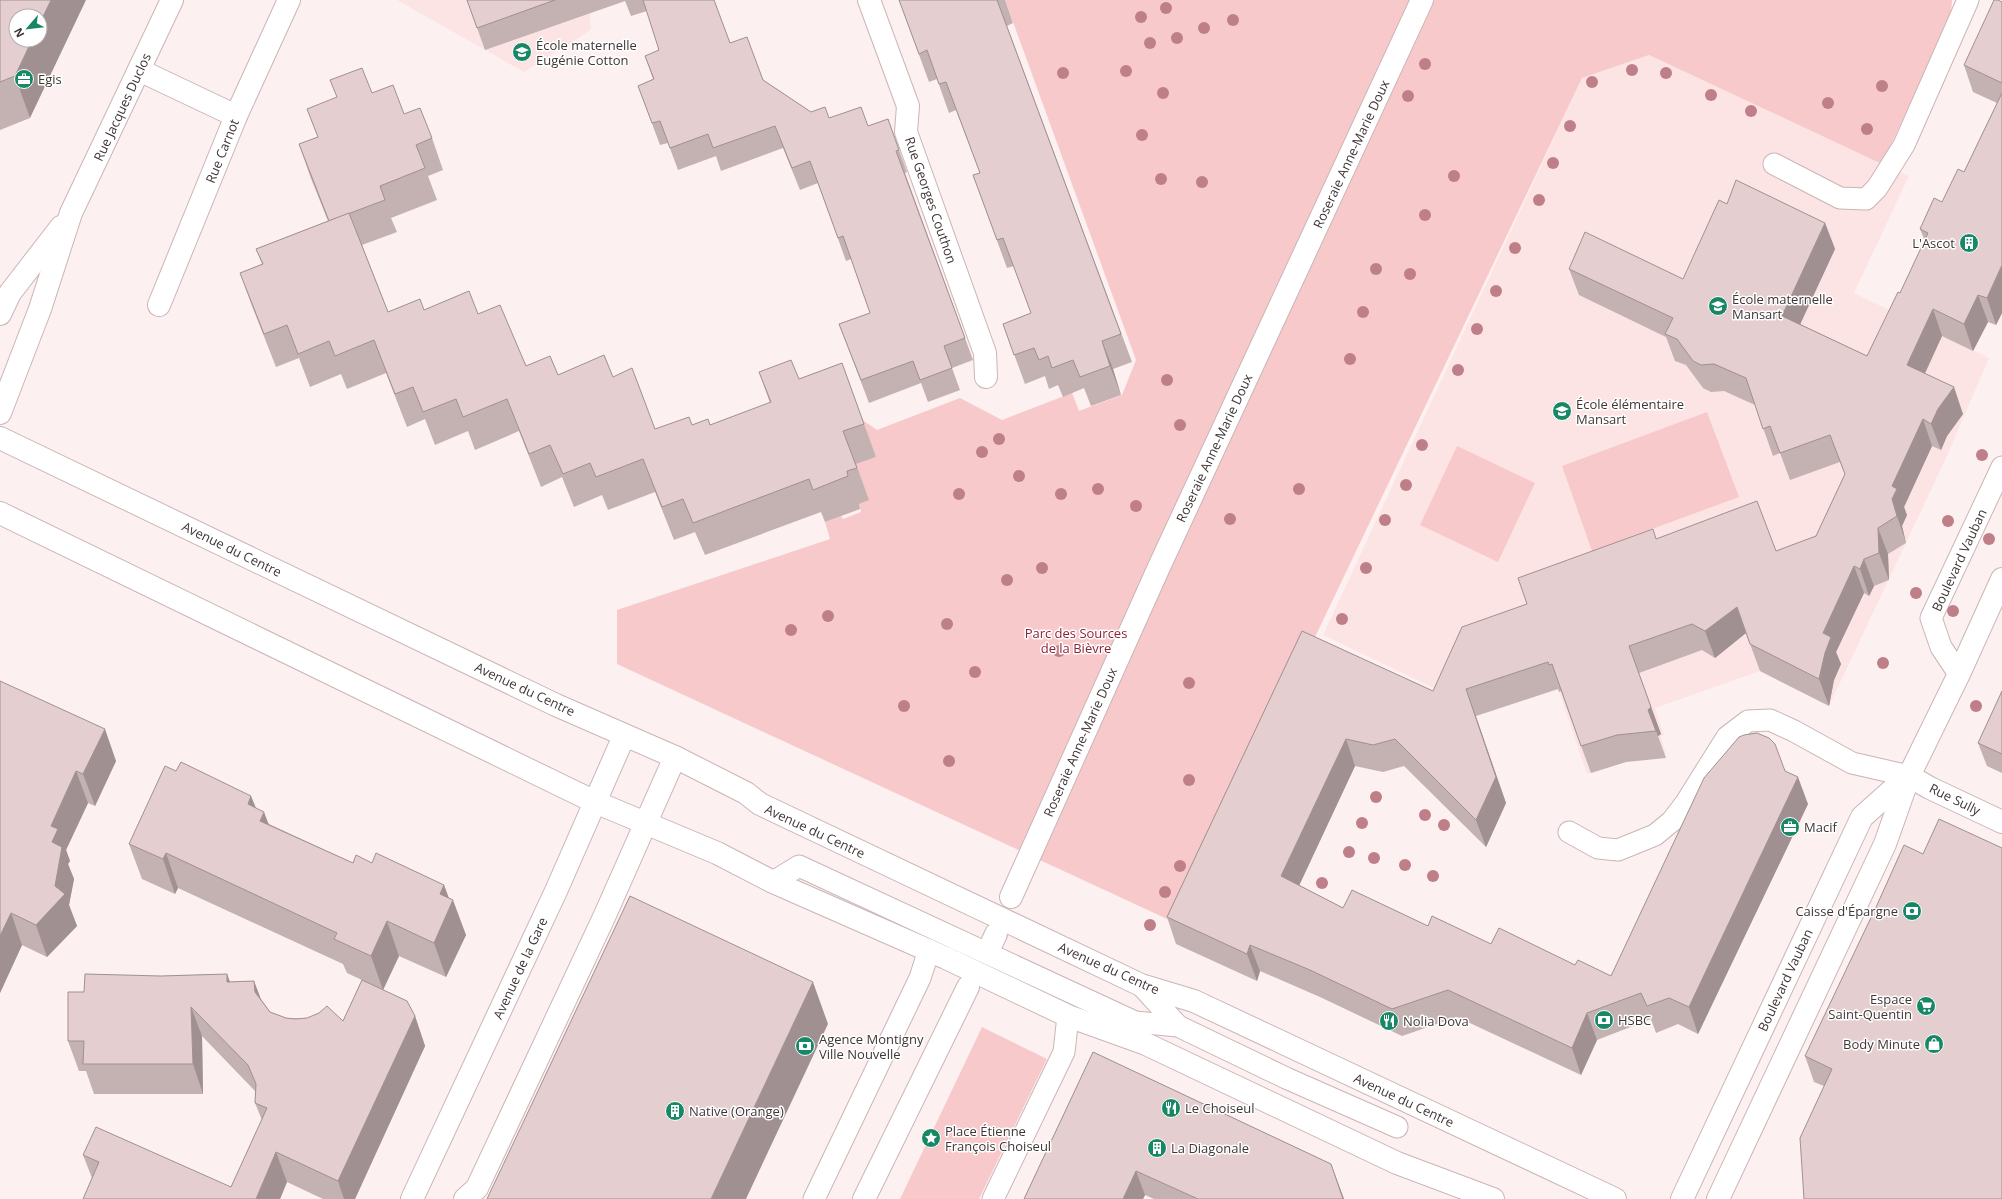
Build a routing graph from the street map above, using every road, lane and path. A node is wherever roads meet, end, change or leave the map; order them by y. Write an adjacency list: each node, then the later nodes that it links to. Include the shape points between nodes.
1 (172, 0): 6 (street, Rue Jacques Duclos)
2 (289, 0): 7 (street, Rue Carnot)
3 (869, 0): 12 (street, Rue Georges Couthon, via 908,106 906,132 985,354)
4 (1422, 0): 27 (street, Roseraie Anne-Marie Doux, via 1159,567)
5 (1968, 0): 8 (lane, via 1904,145 1877,188 1866,199 1840,198)
6 (139, 70): 7 (street); 9 (street, Rue Jacques Duclos)
7 (236, 116): 10 (street, Rue Carnot)
8 (1774, 164)
9 (71, 213): 11 (street, Rue Jacques Duclos, via 10,293); 13 (street, Rue Jacques Duclos, via 40,309)
10 (159, 305)
11 (0, 314)
12 (986, 377)
13 (0, 413)
14 (0, 438): 19 (street, Avenue du Centre)
15 (2002, 467): 18 (lane, Boulevard Vauban, via 1932,618 1941,647)
16 (0, 513): 22 (street)
17 (2002, 579): 18 (street, Boulevard Vauban)
18 (1959, 674): 21 (street, Boulevard Vauban)
19 (624, 736): 20 (street, Avenue du Centre); 22 (street, Avenue de la Gare)
20 (675, 757): 24 (street); 29 (street, Avenue du Centre, via 746,793 760,804)
21 (1909, 776): 23 (street, Rue Sully); 25 (lane, via 1852,763 1794,730 1770,720 1748,721 1727,737 1685,804 1672,821 1656,835 1618,850 1598,848); 43 (street, Boulevard Vauban, via 1862,817); 44 (street, Boulevard Vauban, via 1885,844)
22 (595, 802): 24 (street); 36 (street, Avenue de la Gare)
23 (2002, 822)
24 (645, 823): 26 (street, via 718,852); 37 (street, via 605,915 477,1188)
25 (1569, 832)
26 (773, 882): 28 (street); 31 (lane, via 799,866)
27 (1011, 897)
28 (929, 950): 32 (street); 38 (lane, via 920,978)
29 (1141, 985): 33 (lane); 42 (street, Avenue du Centre, via 1194,1001)
30 (968, 988): 39 (street)
31 (1102, 1006): 33 (lane, via 1135,1022); 34 (lane)
32 (1068, 1016): 34 (street); 40 (lane, via 1064,1052)
33 (1178, 1026): 35 (lane)
34 (1115, 1033): 41 (street, via 1146,1044 1397,1163)
35 (1397, 1127)
36 (412, 1199)
37 (465, 1199)
38 (814, 1199)
39 (864, 1199)
40 (993, 1199)
41 (1493, 1199)
42 (1615, 1199)
43 (1682, 1199)
44 (1718, 1199)

